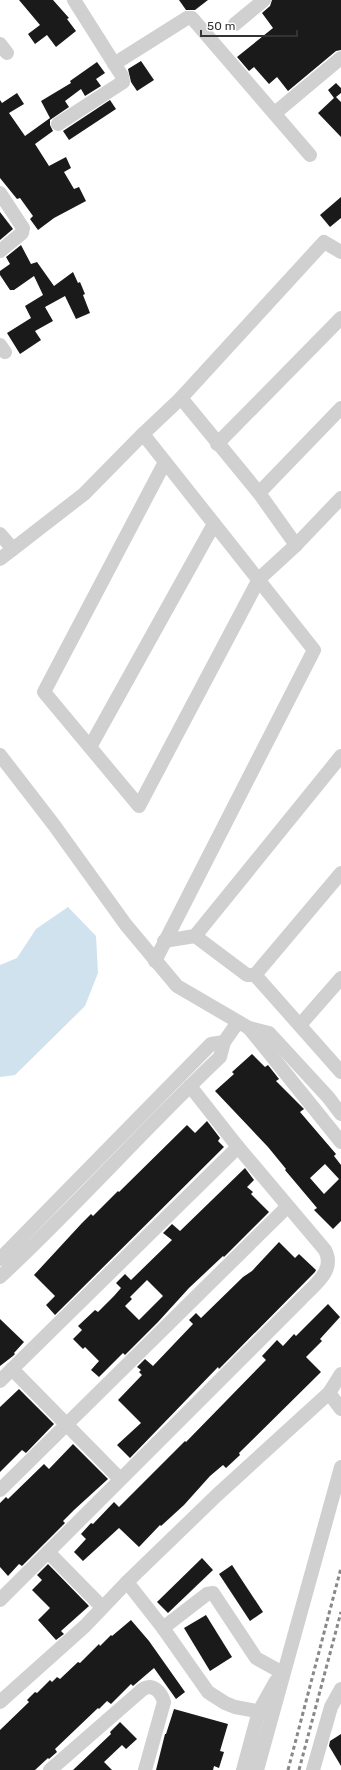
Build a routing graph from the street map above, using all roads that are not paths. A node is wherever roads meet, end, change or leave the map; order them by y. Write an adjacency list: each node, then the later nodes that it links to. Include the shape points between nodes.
1 (74, 0): 5 (street)
2 (264, 0): 3 (street)
3 (235, 24)
4 (341, 58): 6 (street)
5 (114, 64): 6 (street, via 188,18 192,18); 7 (street, via 122,76 121,84)
6 (275, 113): 8 (street)
7 (58, 124)
8 (310, 155)
9 (0, 193): 10 (street, via 23,228 22,233)
10 (0, 251)
11 (341, 252): 13 (street, via 324,242)
12 (341, 318): 16 (street)
13 (180, 398): 15 (street); 16 (street)
14 (341, 408): 18 (street)
15 (143, 434): 17 (street); 23 (street, via 84,494)
16 (217, 444): 18 (street)
17 (165, 462): 20 (street); 26 (street, via 44,692)
18 (259, 493): 22 (street)
19 (341, 498): 22 (street)
20 (214, 524): 25 (street); 26 (street)
21 (0, 534): 23 (street)
22 (296, 545): 25 (street)
23 (13, 549): 24 (street)
24 (0, 559)
25 (259, 579): 26 (street, via 138,806); 31 (street, via 314,650)
26 (90, 747)
27 (0, 755): 32 (street)
28 (341, 756): 30 (street)
29 (341, 873): 33 (street)
30 (195, 936): 31 (street); 33 (street, via 247,975)
31 (164, 941): 32 (street)
32 (155, 961): 35 (street, via 177,986)
33 (255, 974): 36 (street)
34 (341, 978): 36 (street)
35 (244, 1025): 37 (street); 40 (street, via 269,1033); 41 (street)
36 (300, 1025): 38 (street)
37 (224, 1042): 39 (street, via 220,1057); 43 (street, via 211,1044)
38 (341, 1072)
39 (190, 1086): 43 (street); 45 (street)
40 (328, 1097): 41 (street); 42 (street)
41 (315, 1111): 44 (street)
42 (341, 1114)
43 (134, 1133): 47 (street); 48 (street, via 44,1236)
44 (341, 1142)
45 (238, 1147): 46 (street); 49 (street)
46 (287, 1207): 54 (street); 56 (street, via 325,1250 329,1260 327,1270)
47 (0, 1259)
48 (0, 1277)
49 (12, 1369): 51 (street); 54 (street)
50 (341, 1374): 52 (street)
51 (0, 1381)
52 (329, 1393): 53 (street); 59 (street, via 217,1495)
53 (341, 1409)
54 (67, 1424): 56 (street); 57 (street)
55 (341, 1467): 63 (street)
56 (120, 1479): 58 (street)
57 (0, 1490)
58 (48, 1552): 60 (street); 61 (street)
59 (127, 1582): 61 (street); 62 (street)
60 (0, 1600)
61 (102, 1607): 65 (street, via 85,1626)
62 (163, 1628): 63 (street, via 207,1594 213,1593 256,1658); 66 (street, via 208,1692 235,1708)
63 (283, 1673): 66 (street)
64 (341, 1689): 71 (street, via 331,1708)
65 (0, 1702)
66 (265, 1713): 69 (street); 70 (street)
67 (50, 1770): 68 (street, via 146,1687 158,1690 164,1702)
68 (145, 1770)
69 (243, 1770)
70 (257, 1770)
71 (313, 1770)

